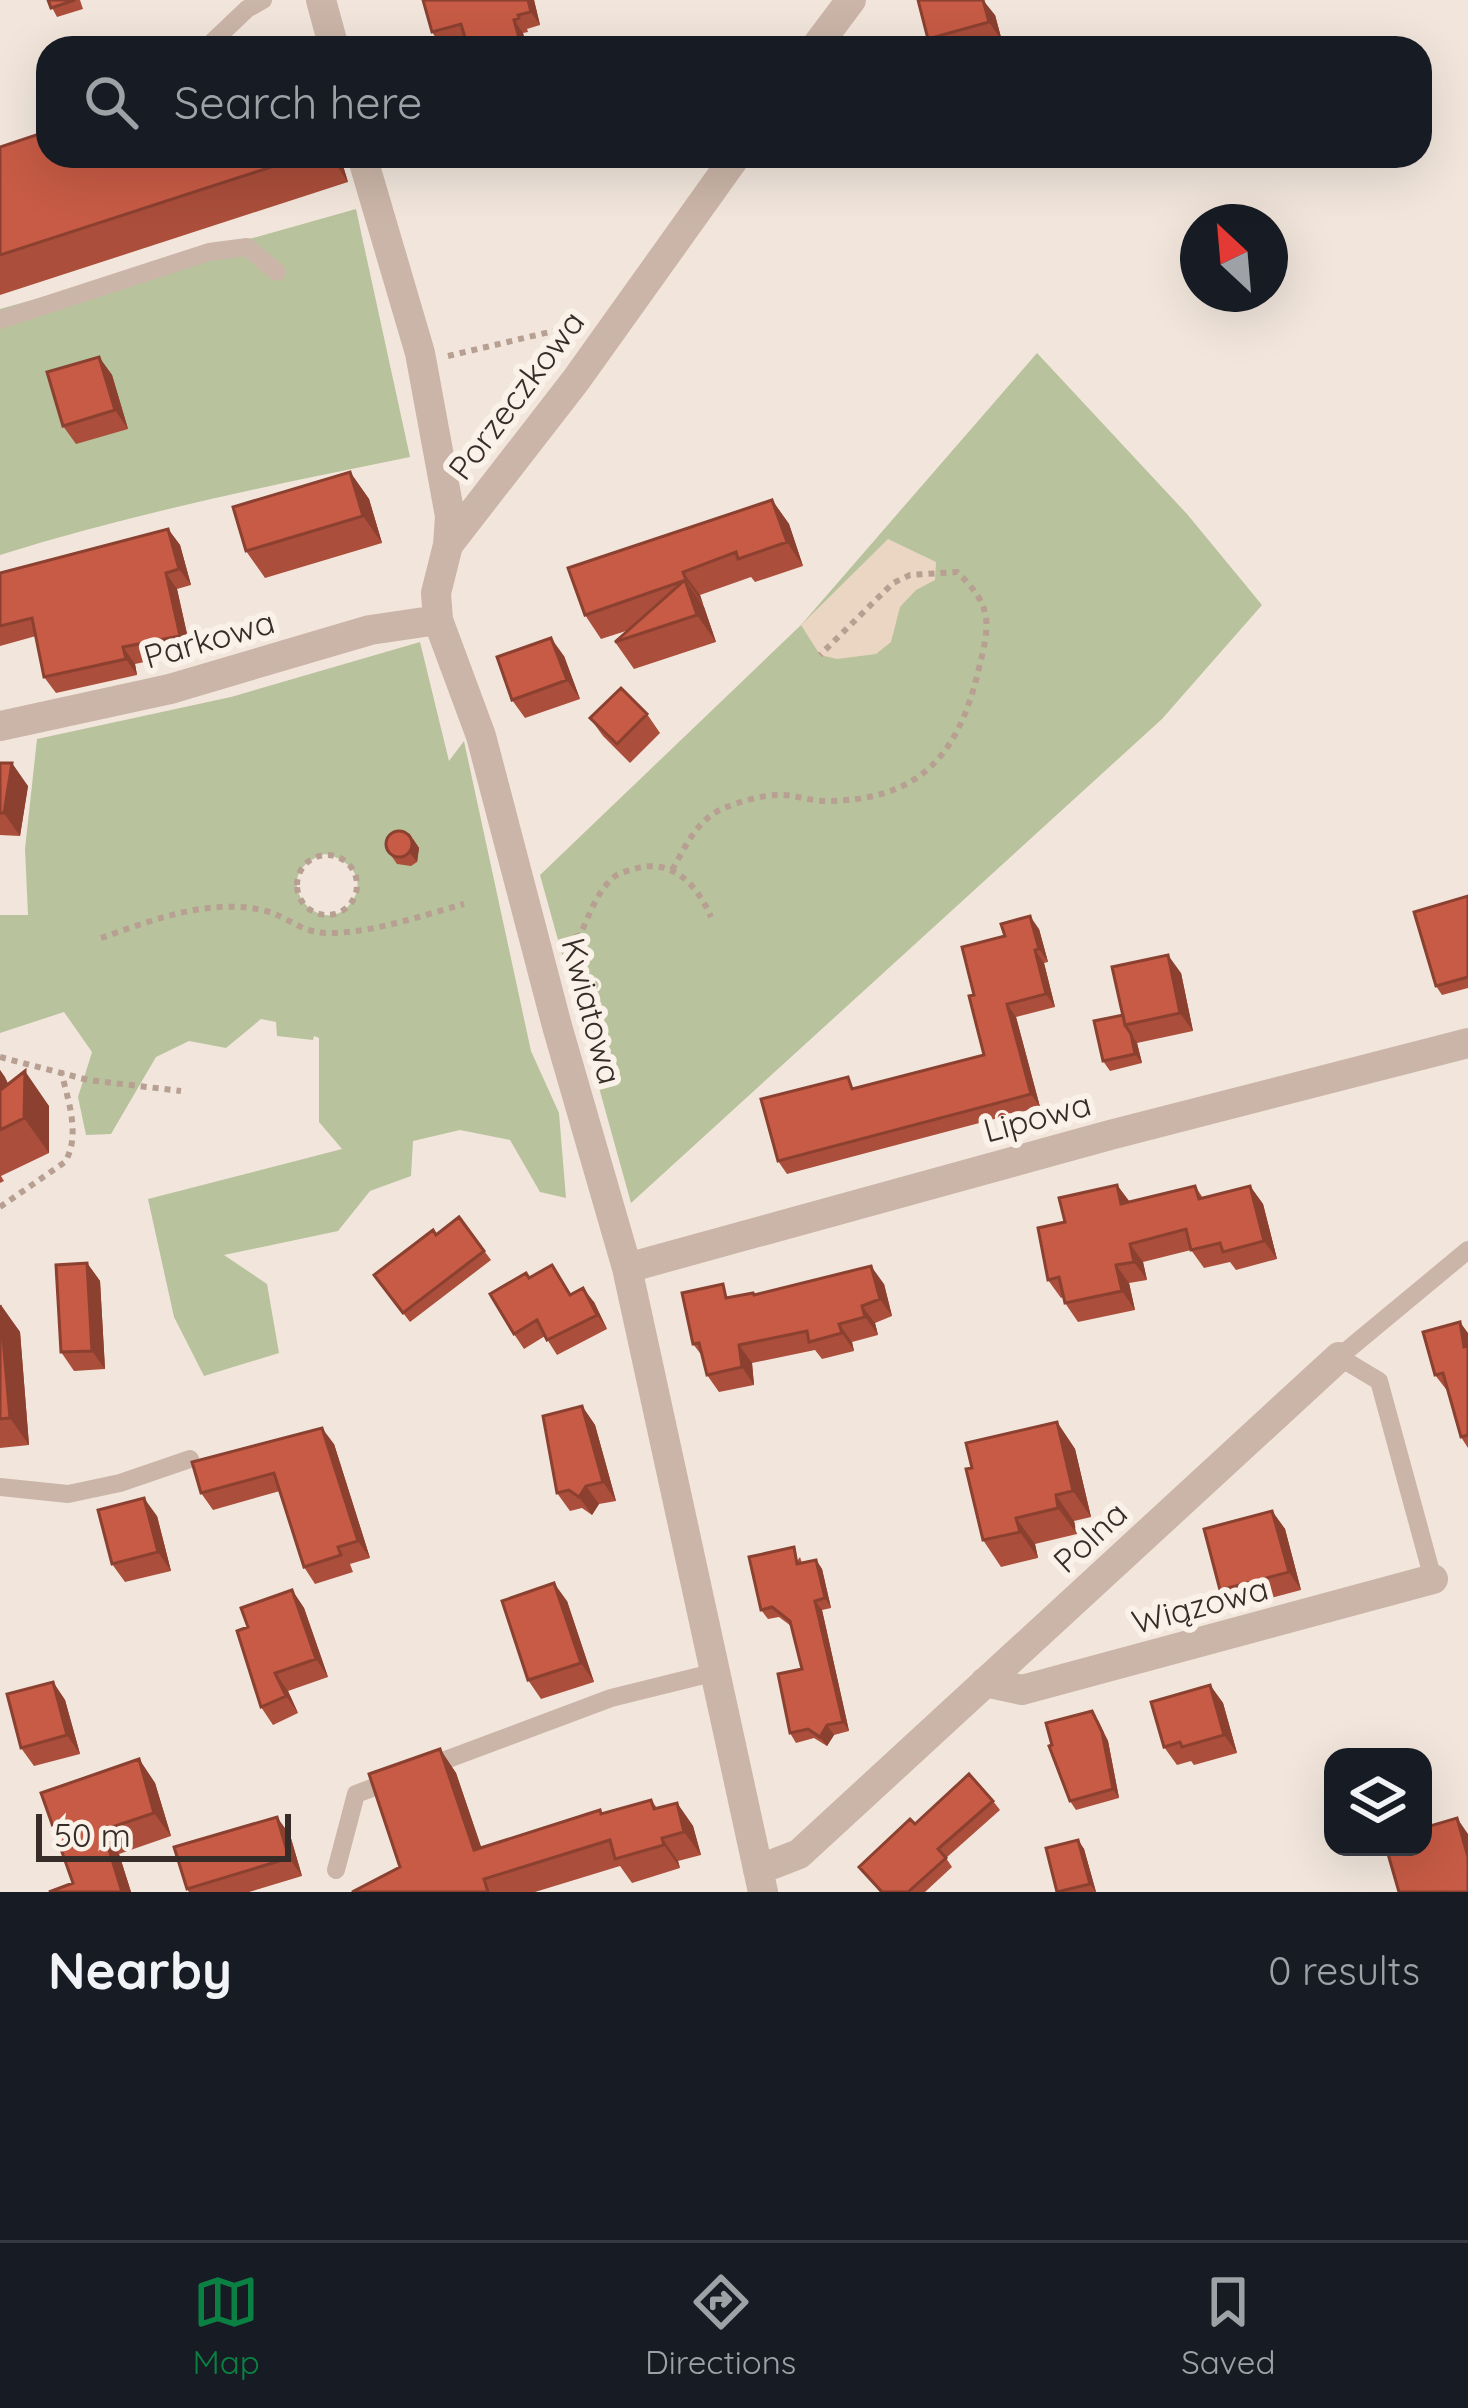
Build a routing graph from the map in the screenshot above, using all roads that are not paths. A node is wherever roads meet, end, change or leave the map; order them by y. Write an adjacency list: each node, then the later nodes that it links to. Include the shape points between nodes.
1 (263, 0): 4 (lane)
2 (321, 0): 5 (street)
3 (850, 0): 6 (street)
4 (219, 36)
5 (331, 36)
6 (824, 36)
7 (365, 168): 11 (street, Kwiatowa, via 422,362 450,516)
8 (727, 168): 11 (street, Porzeczkowa)
9 (277, 272): 10 (lane, via 247,247 209,252)
10 (0, 320)
11 (448, 545): 12 (street, Kwiatowa)
12 (438, 620): 13 (street, Parkowa, via 370,630 170,689); 16 (street, Kwiatowa, via 481,736)
13 (0, 726)
14 (1468, 1042): 16 (street, Lipowa)
15 (1468, 1250): 17 (lane, Polna)
16 (628, 1268): 21 (street, Kwiatowa)
17 (1339, 1357): 20 (lane, via 1379,1382); 22 (street, Polna)
18 (190, 1459): 19 (lane, via 68,1494)
19 (0, 1487)
20 (1433, 1579): 22 (street, Wiązowa, via 1022,1690)
21 (716, 1672): 23 (lane, via 611,1698 356,1794); 24 (street, Kwiatowa)
22 (985, 1682): 24 (street, Polna)
23 (336, 1870)
24 (761, 1881)

